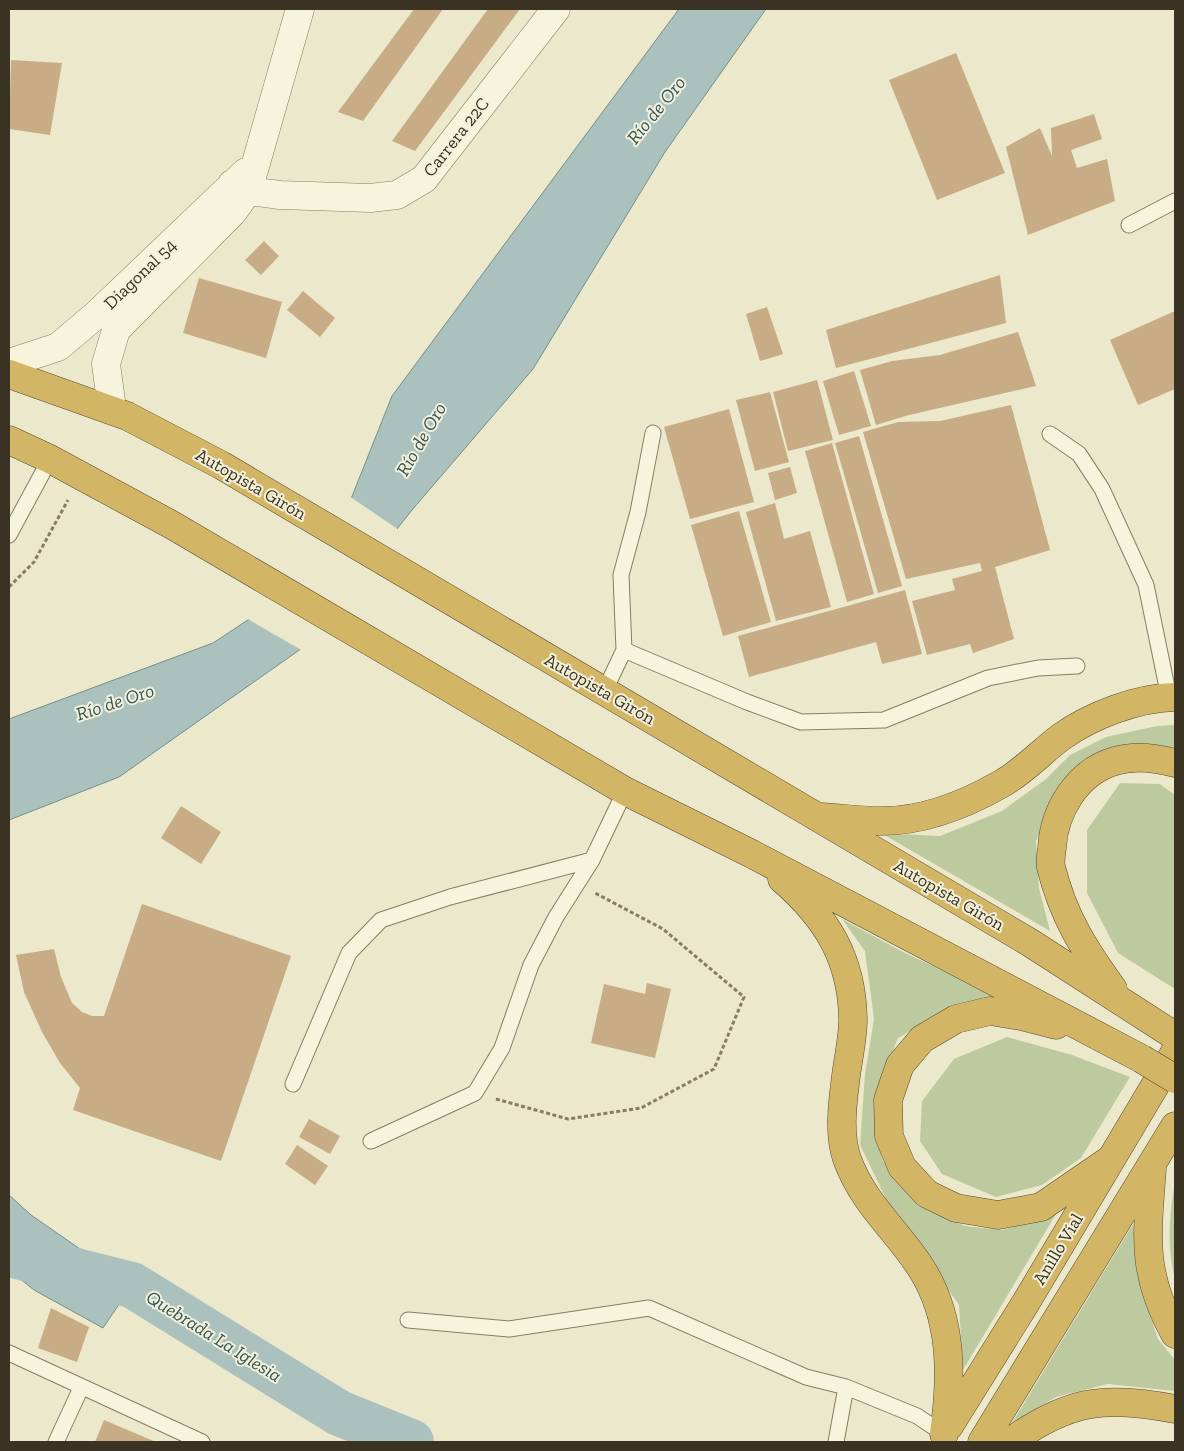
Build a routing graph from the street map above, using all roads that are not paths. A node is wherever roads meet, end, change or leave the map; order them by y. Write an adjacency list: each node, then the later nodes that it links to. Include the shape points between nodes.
1 (300, 9): 3 (street, Diagonal 54, via 257,163)
2 (556, 9): 3 (street, Carrera 22C, via 424,179 397,195 370,198 280,195)
3 (240, 187): 6 (street, Diagonal 54, via 58,347); 8 (street, Diagonal 54, via 232,213 116,330 106,364)
4 (1175, 202): 5 (lane)
5 (1129, 225)
6 (9, 363)
7 (9, 374): 8 (highway, Autopista Girón)
8 (112, 409): 16 (highway, Autopista Girón, via 221,465)
9 (653, 433): 14 (lane, via 638,512 621,574)
10 (1050, 434): 17 (lane, via 1079,454 1102,489 1146,585)
11 (9, 440): 12 (highway)
12 (50, 459): 13 (lane); 19 (highway, via 172,525)
13 (9, 535)
14 (624, 650): 15 (lane, via 801,722 884,720 988,678 1038,668); 16 (lane)
15 (1077, 666)
16 (605, 690): 20 (highway, Autopista Girón)
17 (1172, 697): 20 (highway, via 1136,703 1097,717 1063,736 1003,783 968,801 936,812 883,821)
18 (1175, 763): 23 (highway, via 1148,757 1114,761 1087,776 1066,799 1053,830 1051,865 1072,928)
19 (625, 791): 21 (highway); 22 (lane)
20 (815, 816): 23 (highway, Autopista Girón, via 1029,942)
21 (752, 854): 24 (highway); 37 (highway, via 799,894 832,934 848,974 853,1020 841,1115 846,1157 864,1195 921,1269 940,1309 949,1355 950,1396)
22 (592, 860): 26 (lane, via 450,897 381,920 349,953); 28 (lane, via 531,965 502,1048 474,1093)
23 (1123, 1002): 25 (highway, Autopista Girón)
24 (1099, 1035): 25 (highway, bridge, via 1142,1059); 29 (highway, via 990,1011 956,1019 922,1039 900,1065 888,1100 889,1136 902,1166 927,1194 956,1208 998,1215 1041,1207)
25 (1172, 1050): 29 (highway, Anillo Víal)
26 (293, 1084)
27 (1175, 1126): 30 (highway, Anillo Víal)
28 (371, 1141)
29 (1111, 1159): 37 (highway, Anillo Víal)
30 (1153, 1163): 32 (highway, via 1147,1239 1151,1278); 41 (highway, Anillo Víal)
31 (408, 1320): 34 (lane, via 509,1329 649,1308 806,1377)
32 (1175, 1334)
33 (9, 1353): 35 (lane)
34 (846, 1387): 37 (lane, via 917,1416); 40 (lane)
35 (81, 1388): 38 (lane); 39 (lane)
36 (1175, 1409): 42 (highway, via 1140,1402 1098,1402 1058,1413)
37 (942, 1438)
38 (56, 1442)
39 (202, 1442)
40 (836, 1442)
41 (982, 1442)
42 (1010, 1442)

